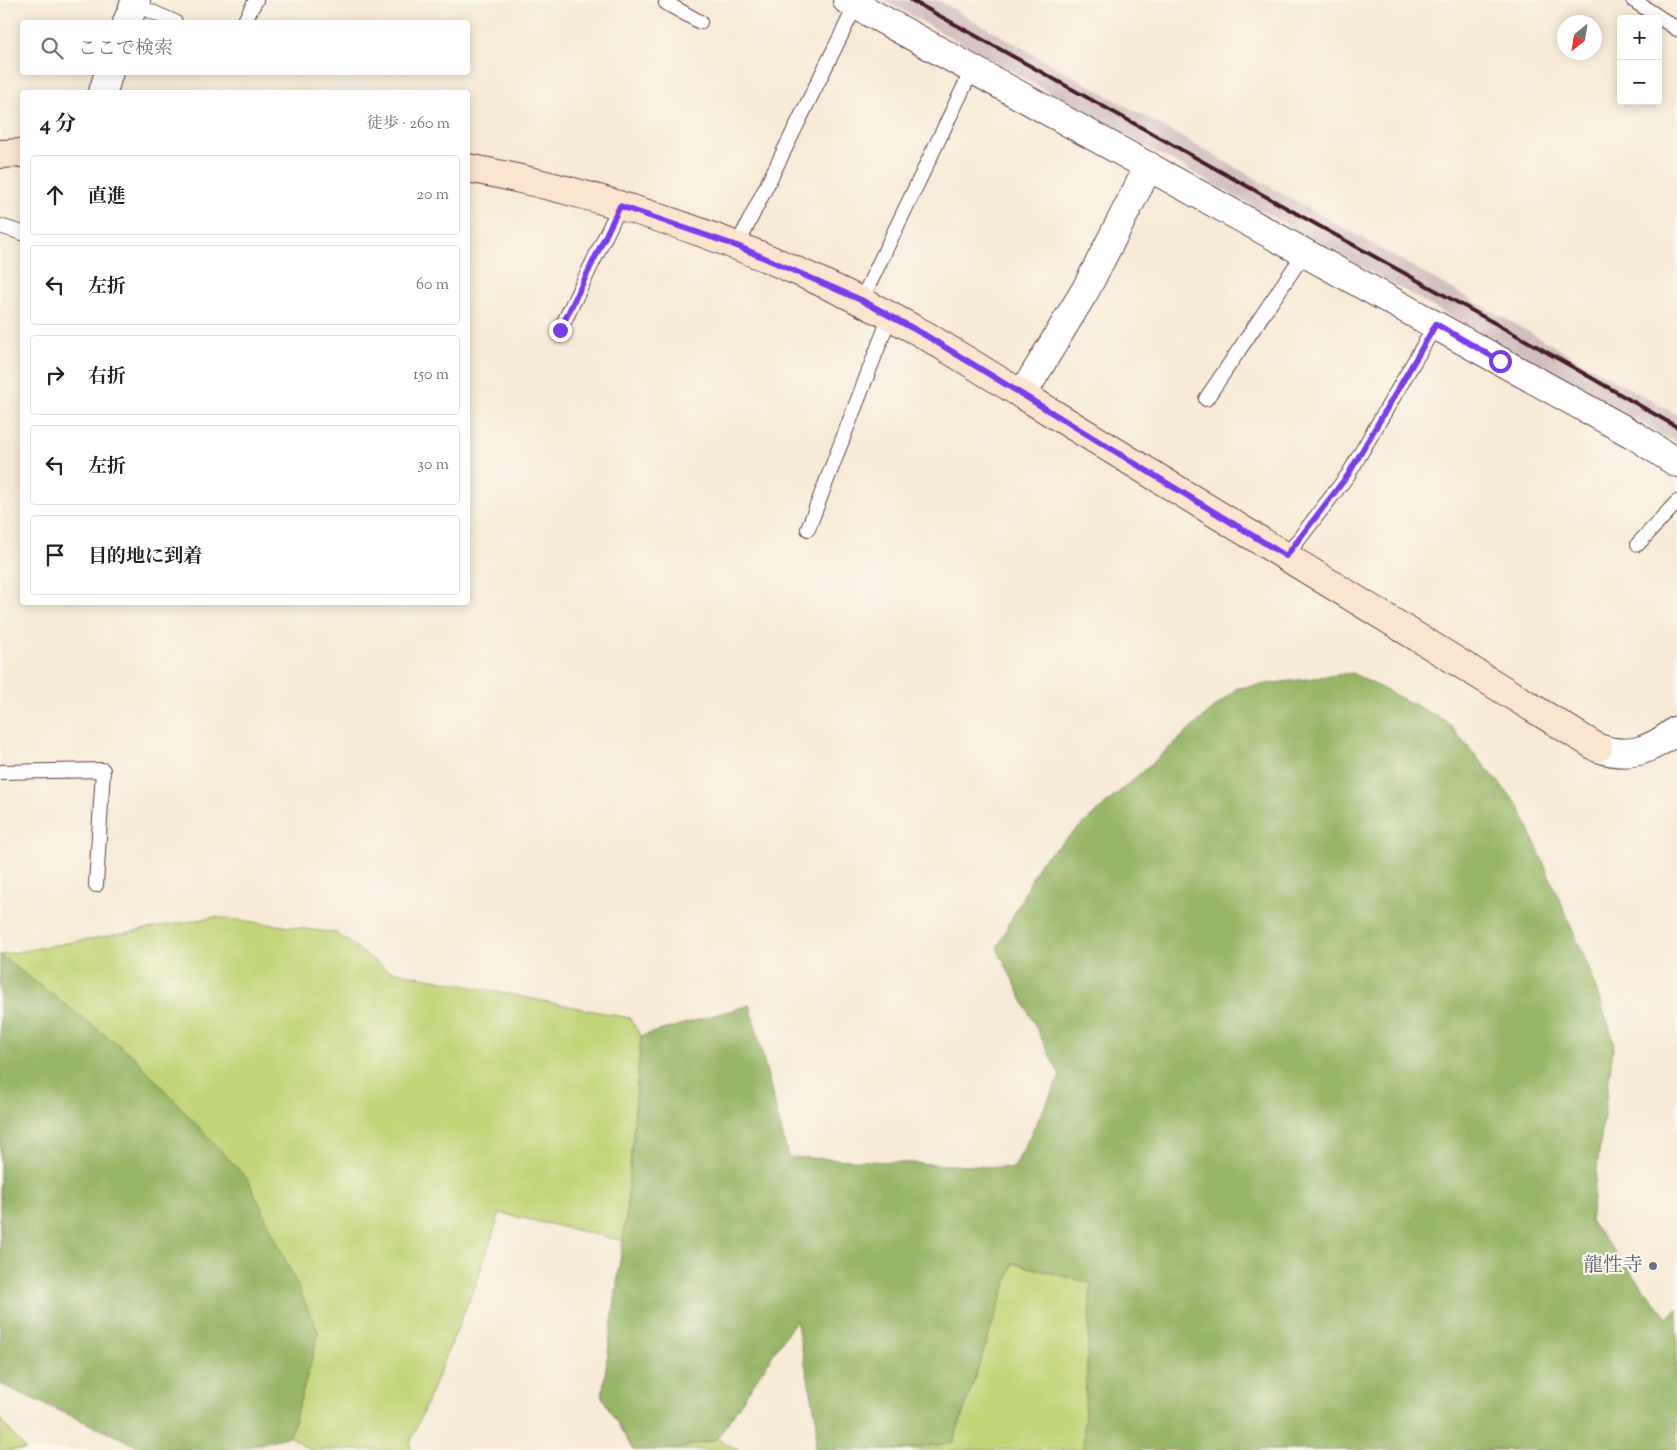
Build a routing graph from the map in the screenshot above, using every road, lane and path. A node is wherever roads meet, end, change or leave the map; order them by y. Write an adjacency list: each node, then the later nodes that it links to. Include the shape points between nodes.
1 (256, 0): 7 (lane)
2 (1633, 0): 9 (lane)
3 (665, 1): 8 (lane)
4 (852, 2): 10 (street); 20 (lane)
5 (132, 9): 6 (lane)
6 (168, 20)
7 (245, 20)
8 (700, 22)
9 (1677, 28)
10 (973, 68): 15 (street); 22 (lane)
11 (108, 75): 12 (street)
12 (104, 90)
13 (20, 153): 14 (street)
14 (0, 154)
15 (1149, 166): 21 (street); 26 (street, via 1086,290)
16 (470, 168): 17 (street)
17 (620, 206): 20 (street); 25 (lane)
18 (0, 226): 19 (lane)
19 (20, 232)
20 (737, 246): 22 (street)
21 (1305, 252): 24 (street); 27 (lane)
22 (861, 300): 23 (street)
23 (890, 316): 26 (street); 30 (lane)
24 (1436, 324): 28 (street, via 1634,435); 32 (lane, via 1348,475)
25 (560, 330)
26 (1022, 395): 32 (street)
27 (1206, 399)
28 (1677, 464)
29 (1677, 502): 31 (lane)
30 (808, 529)
31 (1638, 544)
32 (1286, 556): 33 (street, via 1598,748 1615,754 1633,753 1659,744)
33 (1677, 730)
34 (0, 772): 35 (lane, via 103,770)
35 (96, 885)

